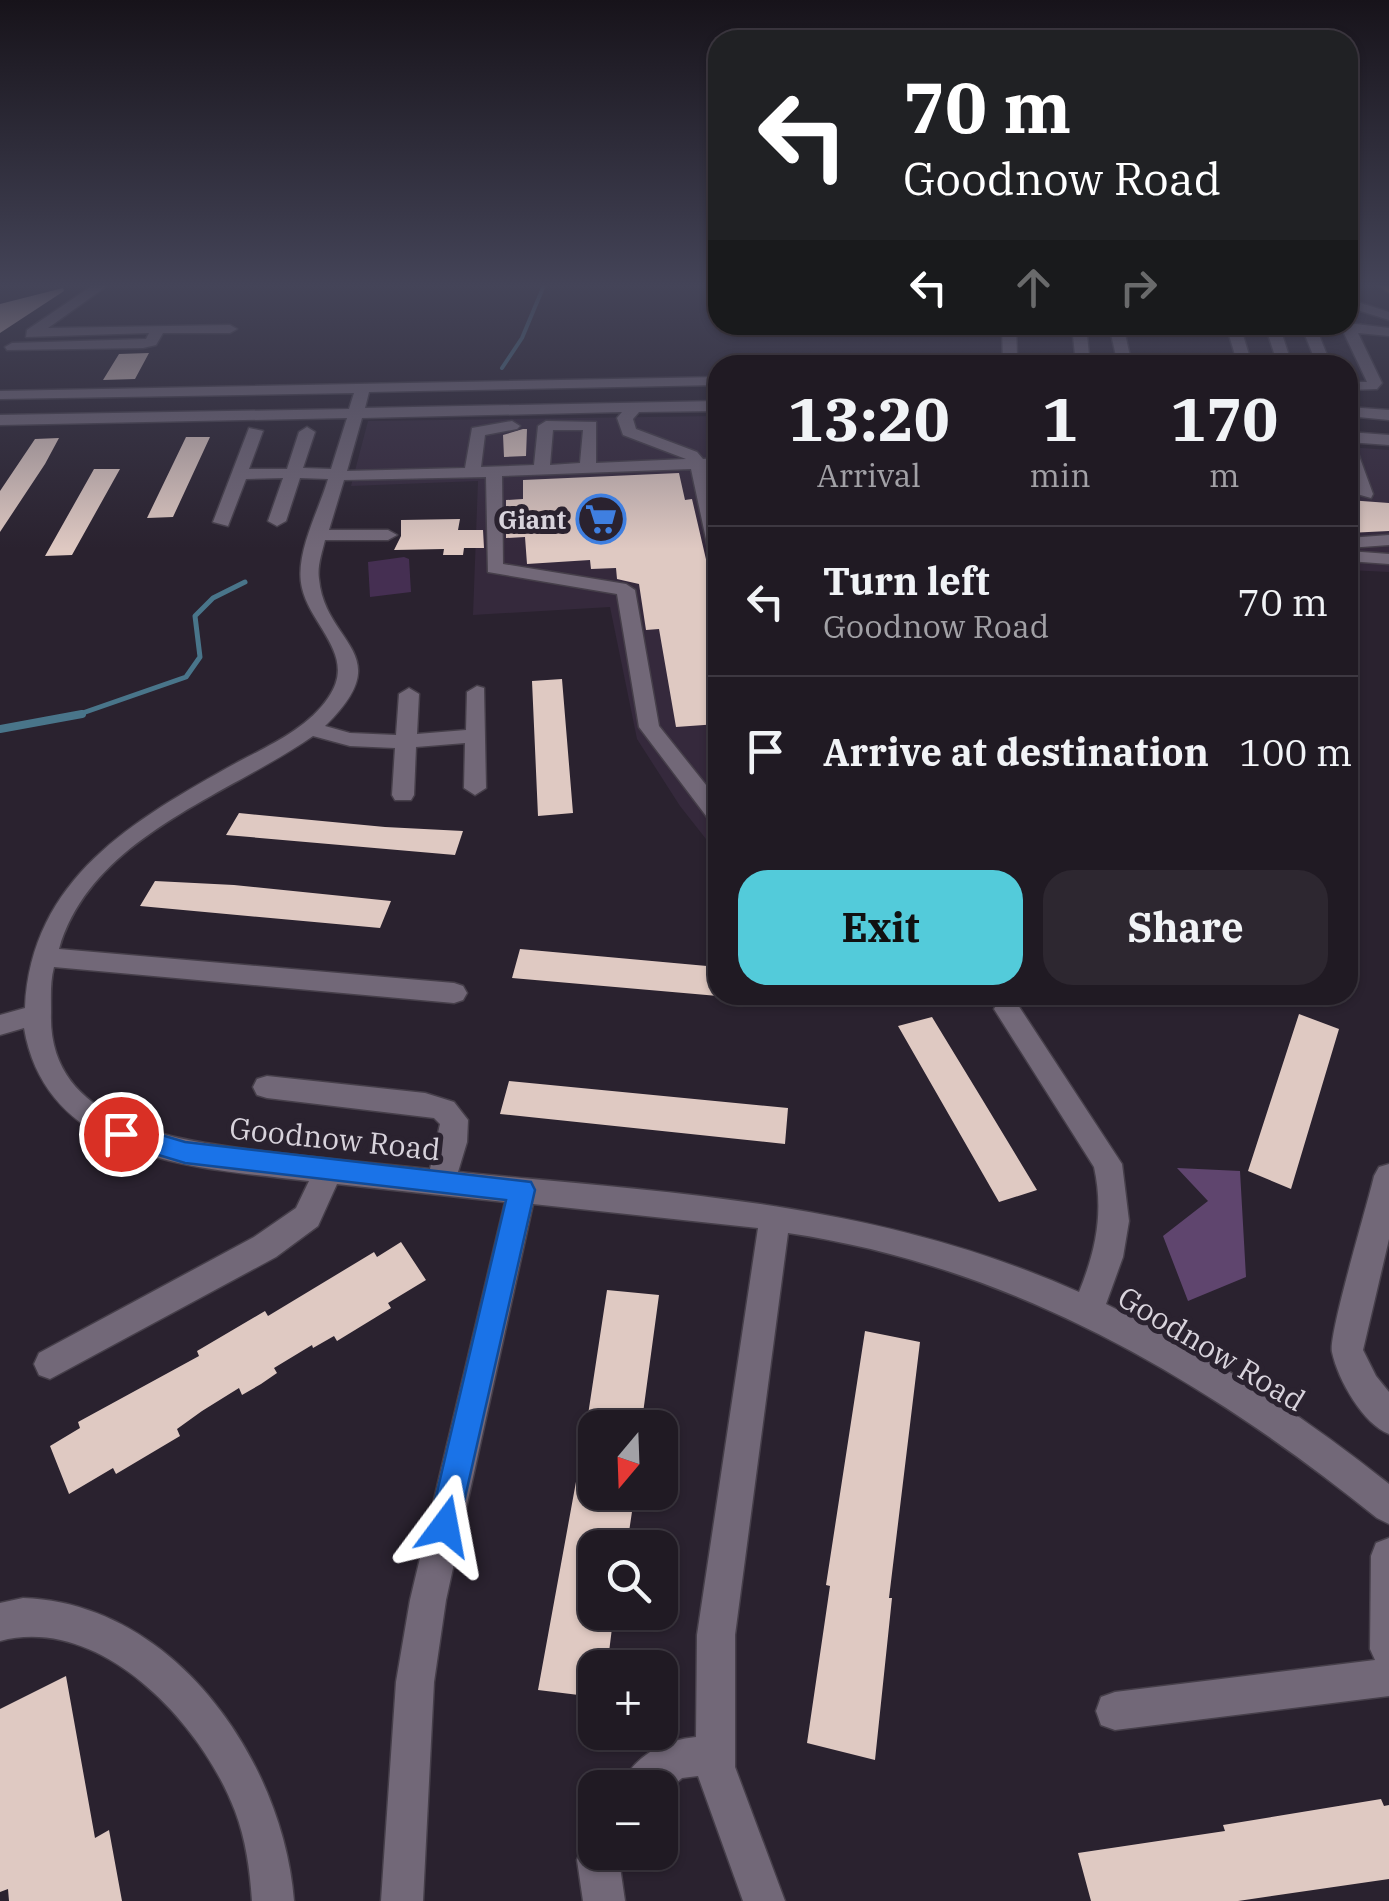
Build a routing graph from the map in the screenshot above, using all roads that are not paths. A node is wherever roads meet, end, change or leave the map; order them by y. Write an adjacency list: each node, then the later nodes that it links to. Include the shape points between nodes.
1 (1369, 372): 4 (street, via 1372,386)
2 (708, 381): 3 (street)
3 (634, 383): 6 (street); 8 (street)
4 (1358, 386)
5 (0, 396): 6 (street)
6 (359, 401): 8 (street); 11 (street); 23 (street, Goodnow Road)
7 (708, 406): 8 (street)
8 (635, 408): 26 (street, via 624,426 634,436 691,455)
9 (1358, 413): 10 (street)
10 (1389, 415)
11 (1, 422)
12 (546, 426): 19 (street, via 591,425); 20 (street); 25 (street, via 484,427)
13 (255, 431): 21 (street)
14 (307, 432): 22 (street)
15 (1389, 440): 16 (street)
16 (1358, 445)
17 (1358, 449): 18 (street)
18 (1389, 456)
19 (588, 469): 20 (street); 26 (street)
20 (541, 472): 24 (street)
21 (239, 474): 22 (street); 30 (street)
22 (294, 474): 23 (street); 29 (street)
23 (338, 474): 25 (street); 31 (street, Goodnow Road)
24 (494, 474): 25 (street); 44 (street, via 494,568 626,590 650,726)
25 (472, 475)
26 (706, 475)
27 (1358, 494): 28 (street)
28 (1389, 496)
29 (277, 521)
30 (222, 522)
31 (320, 535): 32 (street); 39 (street, Goodnow Road, via 309,576 312,595 346,652 349,676)
32 (388, 535)
33 (1389, 540): 34 (street)
34 (1358, 542)
35 (1358, 557): 36 (street)
36 (1389, 559)
37 (477, 692): 40 (street)
38 (409, 694): 41 (street)
39 (310, 728): 41 (street, via 347,740); 45 (street, Goodnow Road, via 126,839 65,906)
40 (477, 736): 41 (street); 42 (street)
41 (408, 740): 43 (street)
42 (475, 788)
43 (403, 796)
44 (708, 803)
45 (45, 957): 46 (street); 48 (street, Goodnow Road)
46 (454, 994)
47 (1007, 1009): 57 (street, via 1108,1164 1116,1193 1107,1265)
48 (36, 1014): 49 (street); 51 (street, Goodnow Road, via 39,1046 54,1078 102,1127 185,1152)
49 (0, 1026)
50 (267, 1087): 53 (street, via 444,1110 454,1120 453,1142)
51 (328, 1170): 53 (street, Goodnow Road); 58 (street, via 307,1217 265,1247)
52 (1389, 1176): 56 (street)
53 (440, 1182): 54 (street, Goodnow Road)
54 (522, 1190): 55 (street, Goodnow Road); 70 (street, via 414,1682)
55 (775, 1216): 57 (street, Goodnow Road, via 908,1244); 66 (street, via 716,1635)
56 (1381, 1240): 59 (street, via 1347,1350)
57 (1086, 1311): 60 (street, Goodnow Road, via 1247,1403)
58 (50, 1364)
59 (1389, 1418)
60 (1389, 1506)
61 (1389, 1556): 63 (street)
62 (0, 1622): 69 (street, via 15,1615 64,1619 120,1644 185,1698 241,1779 271,1859)
63 (1389, 1649)
64 (1389, 1677): 65 (street)
65 (1115, 1711)
66 (716, 1754): 67 (street, via 672,1759); 72 (street, via 721,1788)
67 (660, 1770)
68 (599, 1870): 71 (street)
69 (272, 1901)
70 (402, 1901)
71 (604, 1901)
72 (764, 1901)

